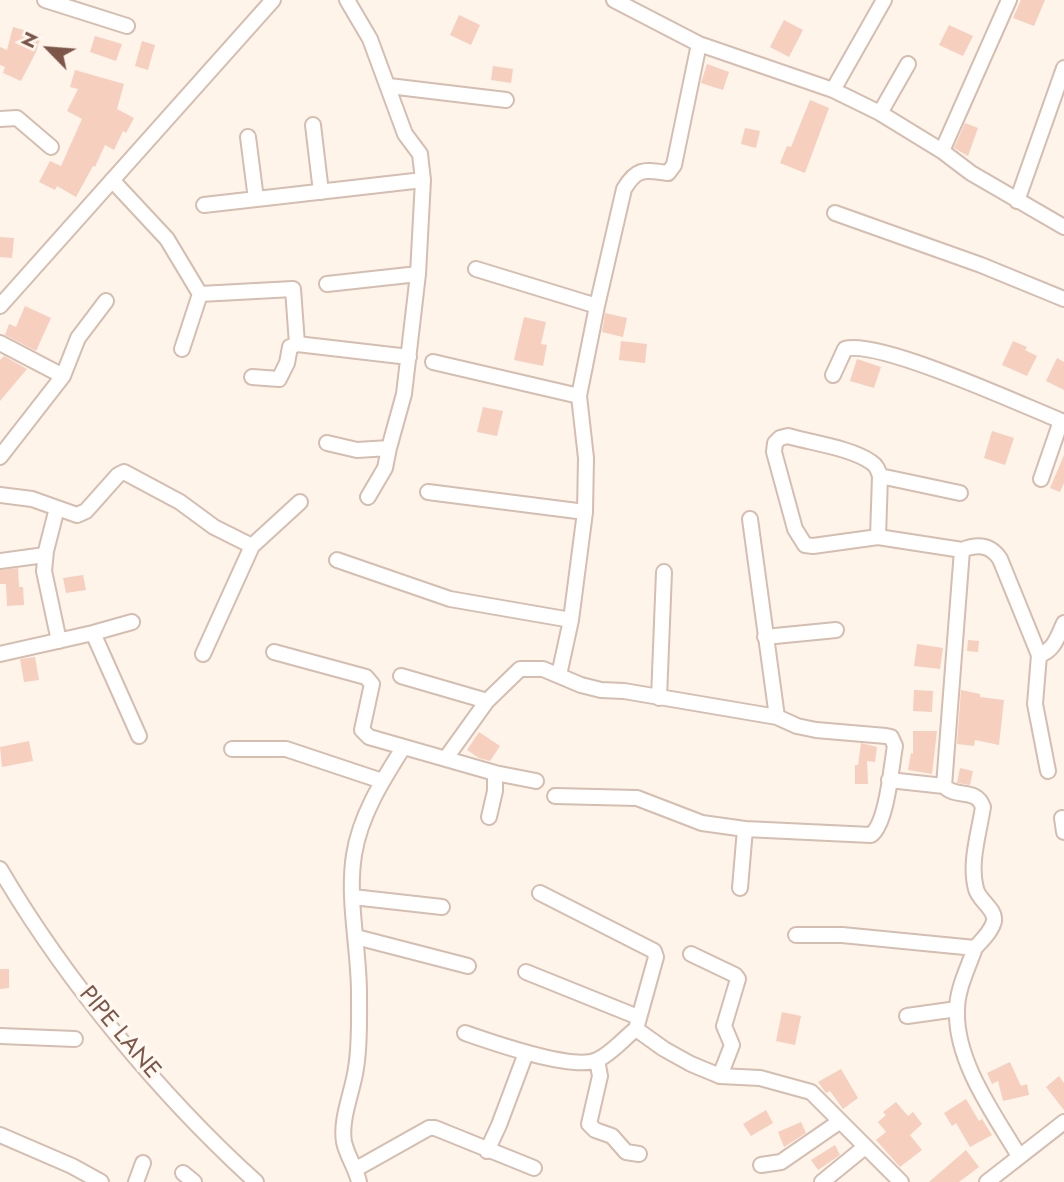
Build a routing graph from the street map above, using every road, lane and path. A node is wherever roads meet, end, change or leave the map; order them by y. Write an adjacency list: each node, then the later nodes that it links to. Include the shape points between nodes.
1 (45, 0): 7 (street)
2 (273, 0): 20 (street)
3 (347, 0): 11 (street, via 370,39)
4 (884, 0): 12 (street)
5 (1009, 0): 19 (street)
6 (616, 1): 8 (street)
7 (127, 26)
8 (699, 44): 12 (street); 35 (street, via 674,165 668,173 644,170 632,176 624,189)
9 (908, 64): 14 (street)
10 (1064, 68): 24 (street)
11 (388, 86): 13 (street); 21 (street, via 405,134 420,154)
12 (833, 90): 14 (street)
13 (506, 100)
14 (880, 113): 19 (street)
15 (0, 119): 18 (street, via 17,118)
16 (313, 125): 22 (street)
17 (248, 137): 23 (street)
18 (51, 147)
19 (942, 151): 24 (street)
20 (112, 180): 31 (street, via 166,239); 34 (street)
21 (423, 180): 22 (street); 29 (street)
22 (321, 191): 23 (street)
23 (256, 199): 25 (street)
24 (1017, 201): 27 (street)
25 (204, 205)
26 (835, 213): 32 (street)
27 (1064, 227)
28 (476, 269): 35 (street)
29 (418, 274): 30 (street); 39 (street)
30 (327, 284)
31 (200, 294): 37 (street, via 293,289); 38 (street)
32 (1064, 299)
33 (106, 301): 42 (street, via 78,338)
34 (0, 306)
35 (597, 306): 44 (street)
36 (0, 342): 42 (street)
37 (297, 344): 39 (street); 43 (street, via 290,347 279,379)
38 (182, 349)
39 (409, 357): 47 (street)
40 (433, 362): 44 (street)
41 (833, 375): 45 (street, via 845,349 863,348 916,362)
42 (62, 376): 48 (street)
43 (252, 377)
44 (579, 396): 57 (street, via 586,458)
45 (1062, 422): 50 (street)
46 (327, 443): 47 (street, via 357,450)
47 (389, 448): 54 (street, via 385,468)
48 (0, 457)
49 (880, 476): 52 (street); 59 (street); 59 (street, via 873,463 856,454 788,436 775,443 795,529 805,545)
50 (1041, 479)
51 (428, 492): 57 (street)
52 (960, 493)
53 (0, 495): 56 (street)
54 (368, 497)
55 (300, 502): 60 (street)
56 (57, 508): 60 (street, via 77,515 86,511 124,472); 62 (street)
57 (585, 512): 66 (street)
58 (750, 519): 71 (street)
59 (878, 537): 61 (street)
60 (252, 546): 75 (street)
61 (962, 550): 76 (street, via 980,545 996,553); 91 (street)
62 (45, 555): 64 (street); 72 (street)
63 (337, 560): 66 (street, via 450,598)
64 (0, 561)
65 (664, 572): 79 (street)
66 (570, 620): 77 (street)
67 (132, 622): 70 (street)
68 (1064, 623): 76 (street, via 1051,649)
69 (836, 630): 71 (street)
70 (93, 634): 72 (street); 82 (street)
71 (765, 637): 81 (street)
72 (58, 640): 74 (street)
73 (274, 652): 83 (street, via 366,677 372,684 362,730 369,737)
74 (0, 654)
75 (203, 654)
76 (1039, 655): 86 (street, via 1035,704)
77 (559, 675): 79 (street, via 601,690); 80 (street, via 543,668 520,669)
78 (401, 676): 80 (street)
79 (659, 698): 81 (street)
80 (487, 701): 85 (street)
81 (777, 718): 88 (street, via 816,730 891,737 895,746)
82 (139, 736)
83 (403, 748): 85 (street); 90 (street)
84 (232, 750): 90 (street, via 286,749)
85 (446, 758): 87 (street)
86 (1048, 771)
87 (495, 773): 89 (street); 93 (street)
88 (889, 780): 91 (street); 94 (street, via 881,820 870,835)
89 (536, 781)
90 (382, 782): 98 (street, via 356,845)
91 (944, 786): 102 (street, via 952,792 974,794 983,807 975,885 994,920)
92 (555, 796): 94 (street, via 637,799 702,823)
93 (489, 817)
94 (746, 829): 96 (street)
95 (0, 869): 128 (street, PIPE LANE, via 84,993 157,1080)
96 (740, 888)
97 (540, 894): 108 (street, via 654,951)
98 (353, 897): 99 (street); 101 (street)
99 (442, 906)
100 (796, 935): 102 (street)
101 (356, 937): 104 (street); 125 (street, via 356,1066 344,1144)
102 (975, 948): 106 (street)
103 (691, 954): 114 (street, via 738,979 724,1026 732,1045)
104 (468, 966)
105 (526, 972): 108 (street)
106 (957, 1009): 107 (street); 121 (street, via 972,1077)
107 (907, 1016)
108 (637, 1023): 113 (street); 114 (street, via 664,1049)
109 (465, 1033): 112 (street)
110 (0, 1036): 111 (street)
111 (75, 1039)
112 (526, 1053): 113 (street, via 577,1062); 119 (street)
113 (597, 1060): 120 (street, via 600,1076 589,1124 612,1136 626,1152)
114 (720, 1076): 115 (street, via 760,1078 811,1092)
115 (839, 1122): 118 (street); 123 (street, via 781,1162)
116 (1064, 1122): 121 (street)
117 (0, 1135): 126 (street)
118 (865, 1147): 129 (street); 130 (street)
119 (487, 1151): 124 (street); 125 (street, via 429,1128)
120 (639, 1154)
121 (1019, 1156): 131 (street)
122 (143, 1163): 127 (street)
123 (761, 1165)
124 (534, 1168)
125 (357, 1175)
126 (101, 1182)
127 (136, 1182)
128 (257, 1182)
129 (822, 1182)
130 (901, 1182)
131 (987, 1182)

